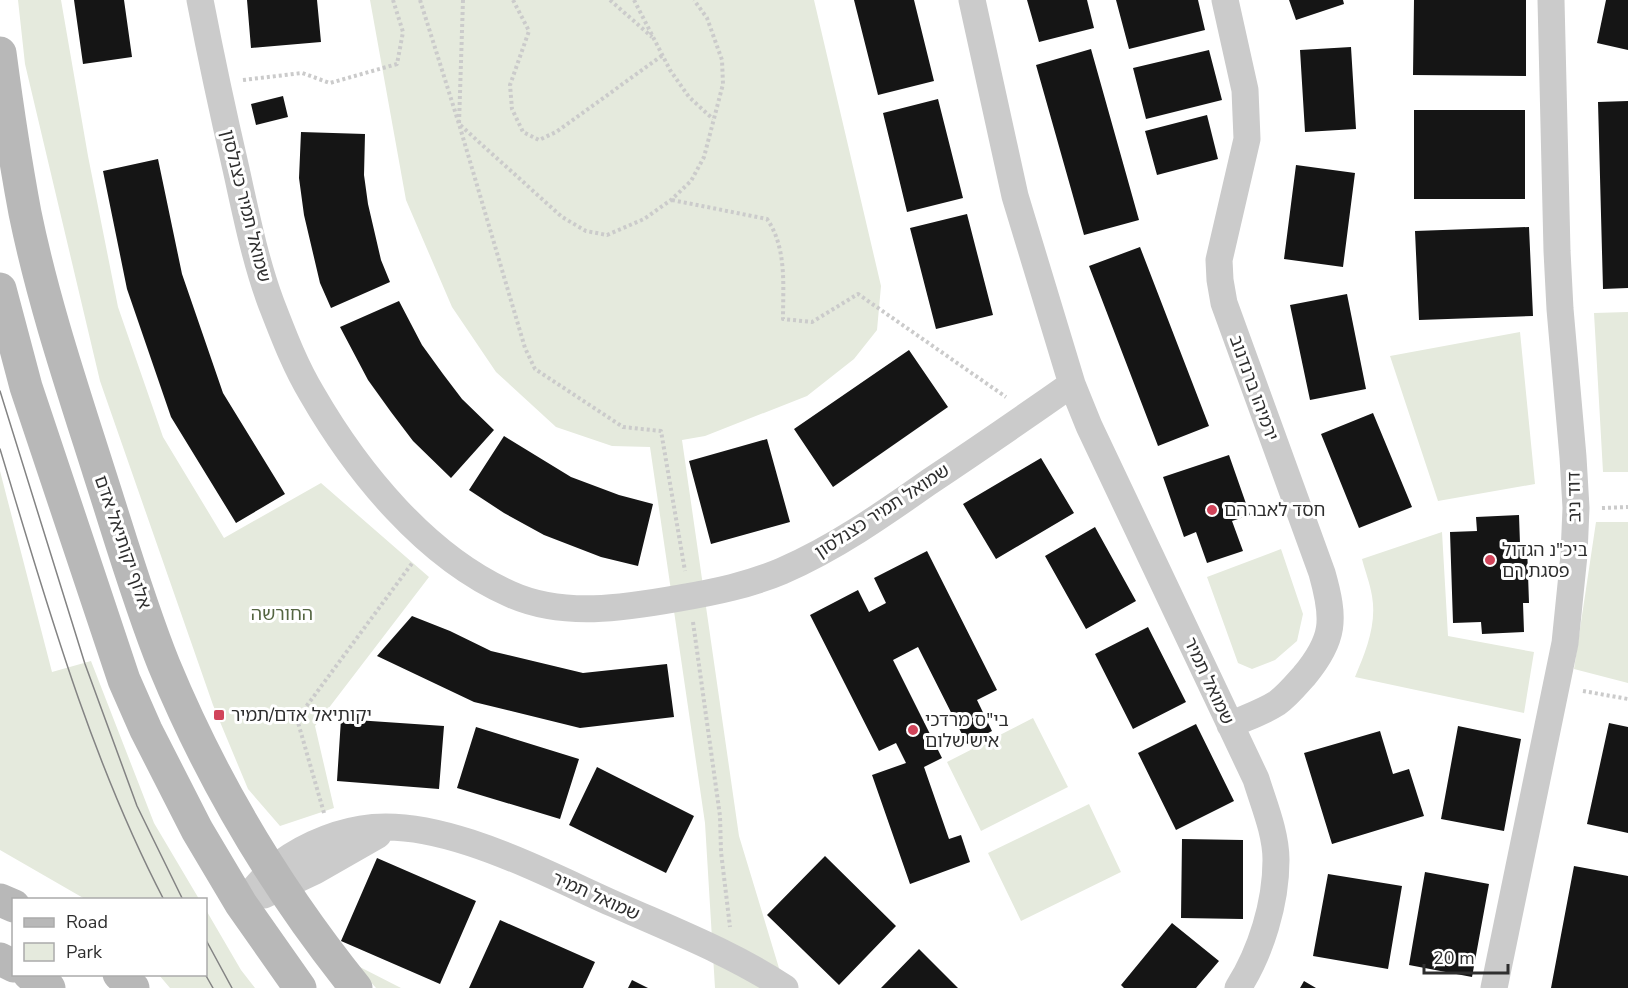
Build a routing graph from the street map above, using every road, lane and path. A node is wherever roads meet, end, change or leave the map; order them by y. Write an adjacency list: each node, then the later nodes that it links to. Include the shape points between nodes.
1 (200, 0): 15 (street, שמואל תמיר כצנלסון)
2 (393, 0): 15 (path, via 403,32 397,63 330,83 302,73)
3 (420, 0): 17 (path)
4 (464, 0): 17 (path)
5 (513, 0): 14 (path, via 529,31 510,85 512,109 523,132 539,140 556,132)
6 (610, 0): 12 (path)
7 (634, 0): 12 (path)
8 (694, 0): 16 (path, via 707,18 722,60 723,84)
9 (972, 0): 20 (street, via 1015,196)
10 (1225, 0): 26 (street, ירמיהו ברנדנוב, via 1248,116 1247,139 1219,260 1224,303 1330,602 1328,639 1319,658 1277,703)
11 (1551, 0): 24 (street, דוד ניב, via 1560,309 1576,508 1565,643)
12 (655, 39): 14 (path)
13 (0, 52): 29 (street, אלוף יקותיאל אדם, via 29,227 68,375 122,542 164,664 185,712)
14 (663, 55): 16 (path, via 689,96)
15 (216, 82): 22 (street, שמואל תמיר כצנלסון, via 254,250 291,353 311,393 376,487)
16 (713, 120): 18 (path, via 704,157 691,182)
17 (459, 124): 18 (path, via 562,217 586,231 607,235 644,219); 23 (path, via 525,348 535,369 623,427 661,432)
18 (671, 200): 21 (path, via 767,219 777,234 783,270 783,319 812,322 858,294)
19 (0, 289): 30 (street, via 26,387 123,680 187,811)
20 (1070, 389): 21 (street, שמואל תמיר כצנלסון); 26 (street, שמואל תמיר)
21 (1029, 414): 23 (street, שמואל תמיר כצנלסון, via 855,533 819,553 744,585)
22 (430, 540): 23 (street, שמואל תמיר כצנלסון, via 481,579 512,595 550,606 626,608); 28 (path, via 297,719)
23 (689, 597): 31 (path, via 720,816)
24 (1556, 686): 25 (path); 40 (street, דוד ניב)
25 (1628, 699)
26 (1230, 725): 39 (street, שמואל תמיר, via 1256,779 1276,860 1272,902 1258,947)
27 (399, 827): 28 (street, שמואל תמיר, via 360,829); 29 (street, שמואל תמיר, via 373,837 315,871); 31 (street, שמואל תמיר, via 461,840 506,857)
28 (331, 837): 29 (street, שמואל תמיר, via 302,850)
29 (276, 880): 30 (street, שמואל תמיר); 37 (street, אלוף יקותיאל אדם)
30 (241, 904): 36 (street)
31 (734, 959): 38 (street, שמואל תמיר)
32 (31, 976): 34 (street)
33 (120, 976): 35 (street)
34 (49, 988)
35 (133, 988)
36 (300, 988)
37 (356, 988)
38 (785, 988)
39 (1238, 988)
40 (1494, 988)

